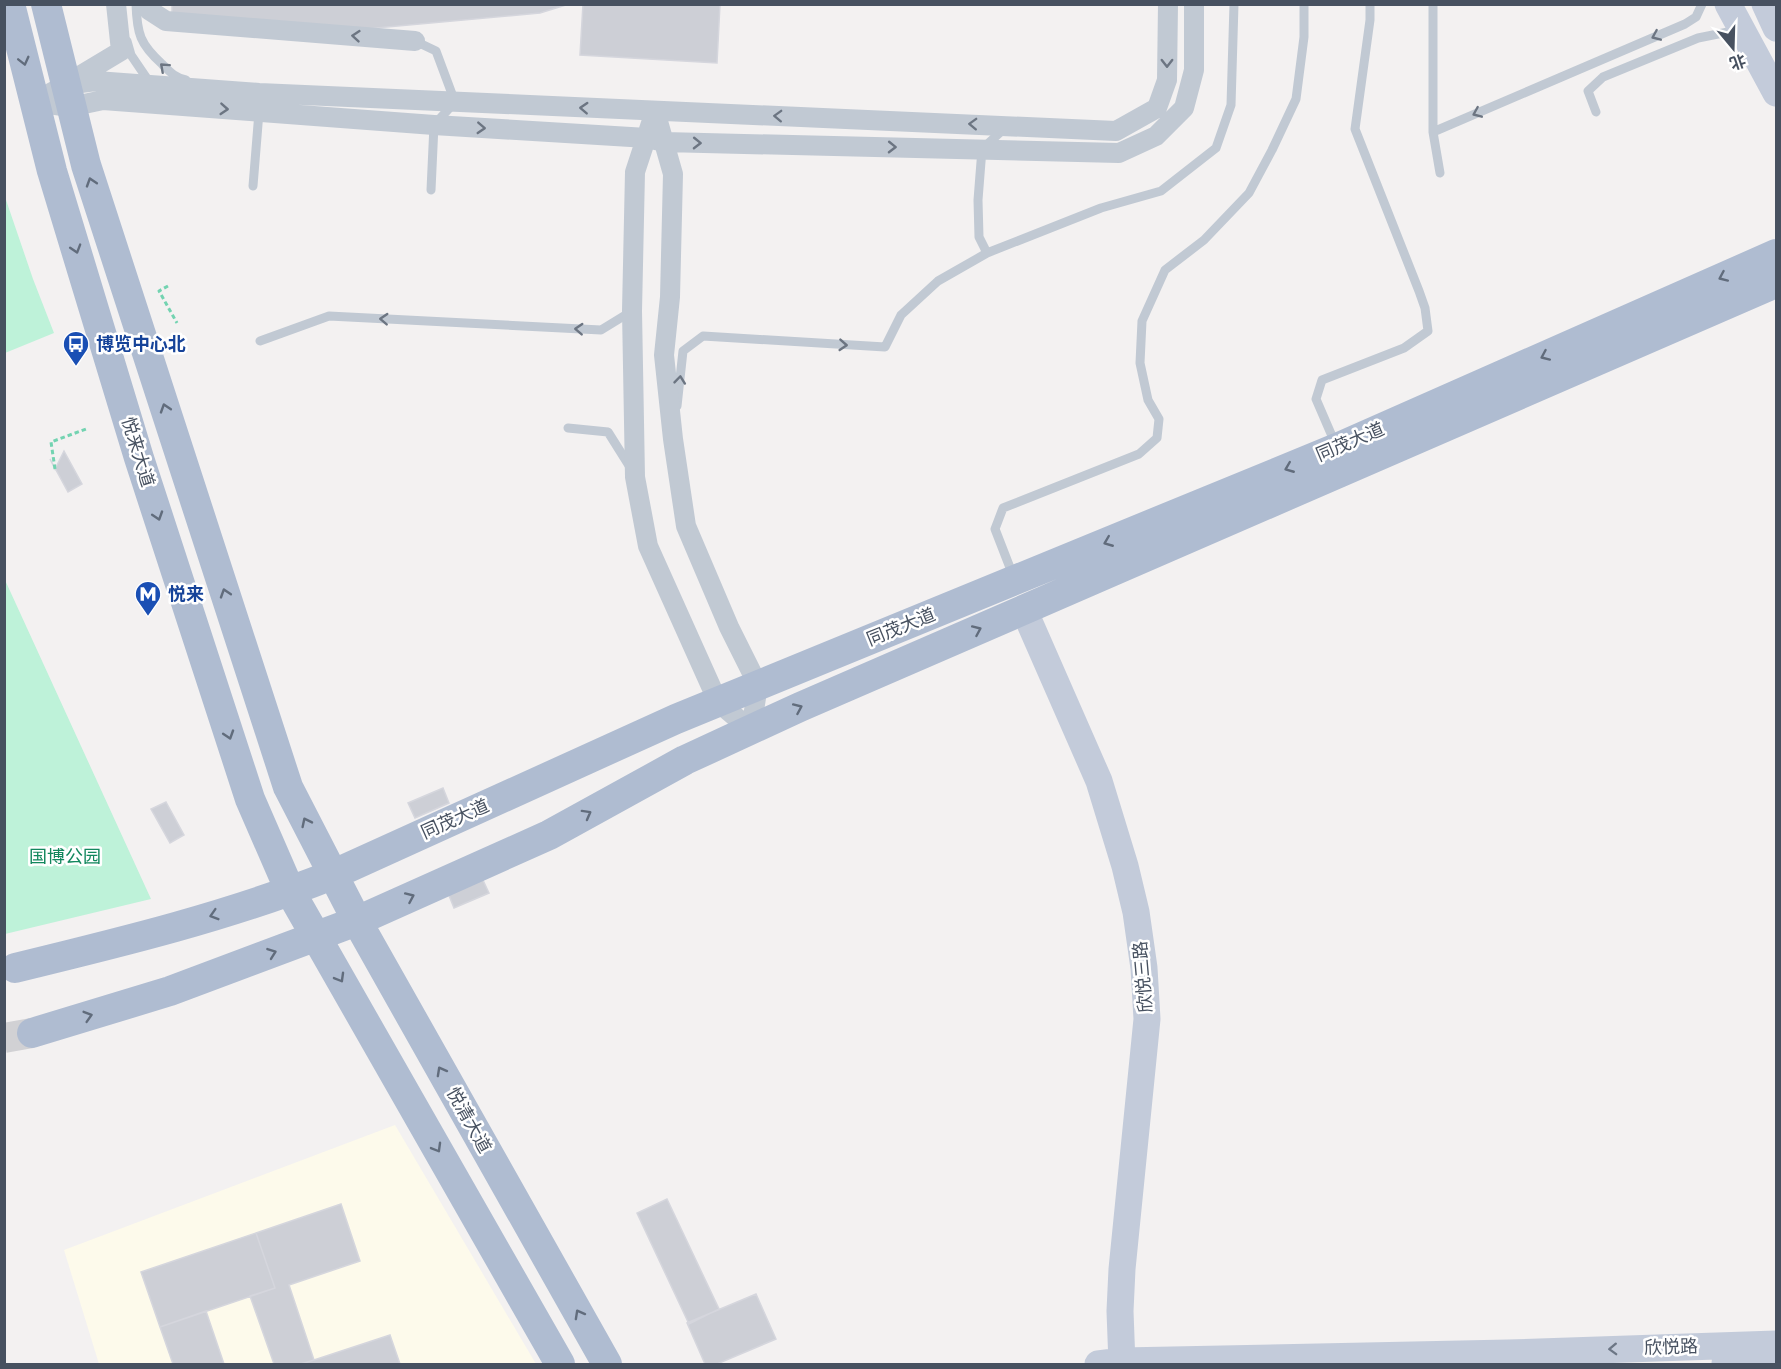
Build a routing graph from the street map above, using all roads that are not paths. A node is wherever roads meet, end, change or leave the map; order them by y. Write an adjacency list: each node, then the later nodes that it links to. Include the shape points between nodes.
1 (10, 4): 21 (main road, 悦来大道, one-way to 21)
2 (46, 4): 20 (main road)
3 (136, 4): 22 (lane, one-way to 3, via 177,78 146,50 137,27)
4 (146, 4): 17 (street, one-way to 4, via 166,21)
5 (1168, 4): 28 (street, one-way to 28, via 1167,80 1157,108 1116,131)
6 (1194, 4): 31 (street, via 1194,70 1184,108 1156,136 1119,153)
7 (1234, 4): 35 (lane, via 1231,105 1216,148 1161,191 1101,208)
8 (1304, 4): 44 (lane, via 1296,99 1272,150 1249,193 1204,240 1165,270 1142,321 1140,363 1148,400 1159,419 1157,438 1139,454 1003,508 995,529)
9 (1370, 4): 42 (lane, via 1354,129 1419,291 1428,331 1404,348 1322,380 1316,399)
10 (1433, 4): 29 (lane)
11 (1702, 4): 29 (lane, one-way to 29, via 1696,17 1684,24)
12 (1728, 4): 16 (main road)
13 (1765, 4): 15 (main road)
14 (116, 6): 18 (lane, via 131,55); 20 (street, via 121,51)
15 (1776, 28)
16 (1741, 29): 19 (main road); 26 (lane, via 1698,38 1603,77 1588,91)
17 (415, 41): 23 (lane, via 436,51)
18 (152, 85): 20 (street, via 96,81); 22 (street); 24 (lane)
19 (1776, 93)
20 (68, 96): 21 (street); 24 (street); 49 (main road, one-way to 20, via 288,787 89,176)
21 (34, 102): 50 (main road, 悦来大道, one-way to 50, via 139,458 196,635 250,799)
22 (259, 102): 23 (street); 24 (street, one-way to 22); 27 (street); 33 (lane)
23 (455, 102): 25 (street, one-way to 23); 27 (lane)
24 (198, 107)
25 (655, 111): 28 (street, one-way to 25); 30 (street)
26 (1596, 112)
27 (434, 125): 30 (street, one-way to 30); 34 (lane)
28 (1007, 126): 31 (lane)
29 (1433, 132): 32 (lane)
30 (655, 140): 31 (street, one-way to 31); 38 (street, via 635,172); 41 (street, via 674,174 664,355)
31 (982, 149): 35 (lane, via 979,237)
32 (1440, 173)
33 (253, 186)
34 (431, 190)
35 (987, 253): 41 (lane, one-way to 35, via 683,351 703,336 885,347 901,315 938,281)
36 (1776, 254): 42 (main road, 同茂大道, one-way to 42)
37 (1776, 283): 45 (main road, 同茂大道)
38 (632, 311): 39 (lane, one-way to 39, via 601,330 329,316); 43 (street)
39 (260, 341)
40 (568, 428): 43 (lane, via 608,432)
41 (673, 438): 46 (street, via 686,526)
42 (1337, 448): 44 (main road, 同茂大道, one-way to 44)
43 (635, 477): 47 (street, via 648,546)
44 (1015, 580): 46 (main road, 同茂大道)
45 (1024, 610): 48 (main road, 同茂大道, one-way to 45); 57 (main road, 欣悦三路, via 1099,781 1128,877 1144,968 1147,1019)
46 (758, 685): 47 (main road, 同茂大道); 48 (street)
47 (718, 702): 48 (street); 49 (main road, 同茂大道)
48 (751, 730): 51 (main road, 同茂大道, one-way to 48, via 549,835 686,760)
49 (332, 875): 50 (main road, 同茂大道); 51 (main road, 悦清大道)
50 (290, 891): 52 (main road); 53 (main road, 同茂大道, one-way to 53, via 148,935)
51 (357, 921): 52 (main road, 同茂大道); 62 (main road, 悦清大道, one-way to 51)
52 (317, 937): 54 (main road, 同茂大道, one-way to 52, via 170,991); 55 (main road, one-way to 55)
53 (15, 968)
54 (32, 1033)
55 (540, 1329): 60 (main road); 61 (main road)
56 (1776, 1344): 57 (main road, 欣悦路, one-way to 57)
57 (1114, 1363)
58 (1776, 1363): 59 (main road, 欣悦路)
59 (1748, 1364): 63 (main road, 欣悦路)
60 (554, 1365)
61 (560, 1365)
62 (608, 1365)
63 (1691, 1365)

